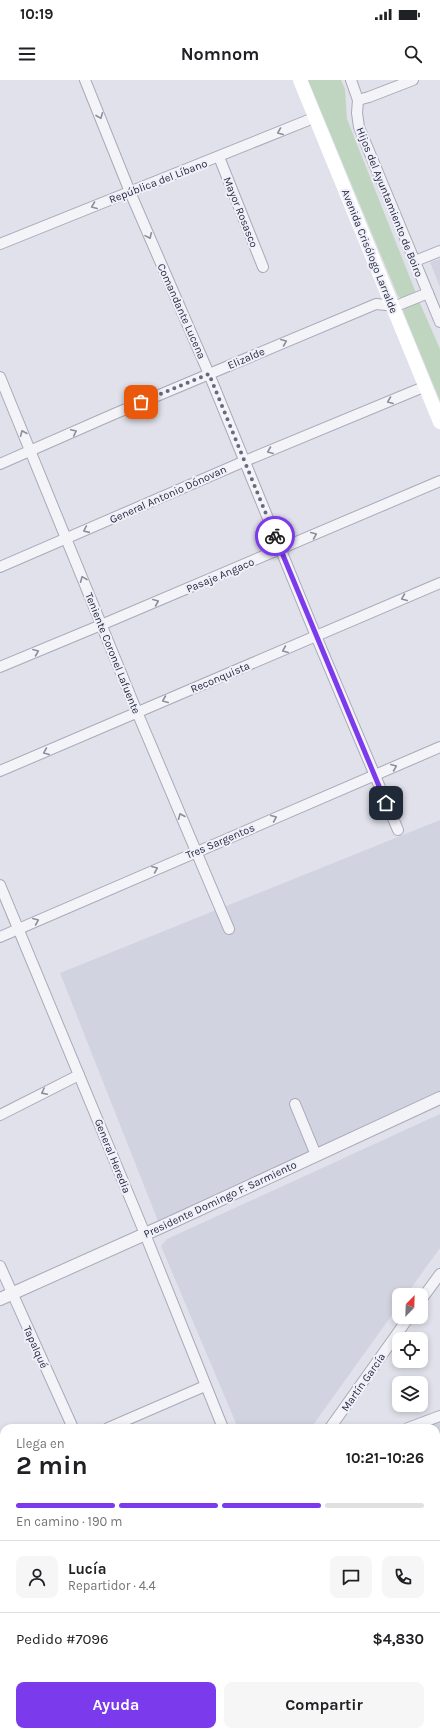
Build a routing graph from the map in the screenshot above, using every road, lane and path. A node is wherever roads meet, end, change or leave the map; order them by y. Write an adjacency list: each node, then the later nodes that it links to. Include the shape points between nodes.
1 (85, 80): 8 (street, Comandante Lucena, one-way to 8)
2 (300, 80): 6 (main road, Avenida Crisólogo Larralde)
3 (351, 80): 5 (street, Hijos del Ayuntamiento de Boiro)
4 (413, 80): 5 (street)
5 (358, 100): 11 (street, Hijos del Ayuntamiento de Boiro, via 359,127)
6 (316, 117): 7 (street, República del Líbano, one-way to 7); 14 (main road, Avenida Crisólogo Larralde)
7 (219, 157): 8 (street, República del Líbano); 12 (street, Mayor Rosasco)
8 (130, 192): 9 (street, República del Líbano, one-way to 9); 16 (street, Comandante Lucena, one-way to 16)
9 (0, 244)
10 (440, 251): 11 (street)
11 (414, 261): 13 (street, Hijos del Ayuntamiento de Boiro)
12 (263, 267)
13 (428, 293): 14 (street, Elizalde, via 396,306); 15 (street, Hijos del Ayuntamiento de Boiro)
14 (391, 304): 16 (street, Elizalde, one-way to 14, via 376,304); 18 (main road, Avenida Crisólogo Larralde)
15 (440, 322)
16 (209, 374): 20 (street, Elizalde, one-way to 16); 21 (street, Comandante Lucena)
17 (0, 377): 20 (street, Teniente Coronel Lafuente, one-way to 17)
18 (426, 386): 19 (main road, Avenida Crisólogo Larralde); 21 (street, General Antonio Dónovan, one-way to 21)
19 (440, 422)
20 (31, 451): 22 (street, Elizalde); 24 (street, Teniente Coronel Lafuente)
21 (244, 461): 24 (street, General Antonio Dónovan, one-way to 24); 25 (street, Comandante Lucena)
22 (0, 464)
23 (440, 481): 25 (street, Pasaje Angaco, one-way to 23)
24 (66, 539): 26 (street, General Antonio Dónovan); 28 (street, Teniente Coronel Lafuente, one-way to 24)
25 (280, 549): 28 (street, Pasaje Angaco, one-way to 25); 29 (street, Comandante Lucena)
26 (0, 568)
27 (440, 583): 29 (street, Reconquista, one-way to 29)
28 (101, 625): 30 (street, Pasaje Angaco, one-way to 28); 31 (street, Teniente Coronel Lafuente)
29 (316, 636): 31 (street, Reconquista, one-way to 31); 34 (street, Comandante Lucena)
30 (0, 667)
31 (137, 712): 33 (street, Reconquista, one-way to 33); 36 (street, Teniente Coronel Lafuente, one-way to 31)
32 (440, 747): 34 (street, Tres Sargentos, one-way to 32)
33 (0, 771)
34 (374, 775): 35 (street, Comandante Lucena); 36 (street, Tres Sargentos, one-way to 34)
35 (398, 830)
36 (196, 852): 38 (street, Tres Sargentos, one-way to 36); 39 (street, Teniente Coronel Lafuente)
37 (0, 885): 38 (street, General Heredia)
38 (18, 928): 40 (street, Tres Sargentos); 41 (street, General Heredia)
39 (229, 929)
40 (0, 937)
41 (79, 1074): 44 (street, one-way to 44); 46 (street, General Heredia)
42 (440, 1098): 45 (street, Presidente Domingo F. Sarmiento)
43 (295, 1104): 45 (street)
44 (0, 1115)
45 (316, 1155): 46 (street, Presidente Domingo F. Sarmiento)
46 (145, 1234): 50 (street, Presidente Domingo F. Sarmiento); 53 (street, General Heredia)
47 (0, 1266): 50 (street, Tapalqué)
48 (440, 1274): 49 (street)
49 (428, 1290)
50 (12, 1294): 51 (street, Presidente Domingo F. Sarmiento); 55 (street, Tapalqué)
51 (0, 1299)
52 (404, 1324): 58 (street, Martín García)
53 (205, 1386): 56 (street); 57 (street, General Heredia)
54 (440, 1416): 59 (street)
55 (71, 1424)
56 (117, 1424)
57 (221, 1424)
58 (333, 1424)
59 (419, 1424)

